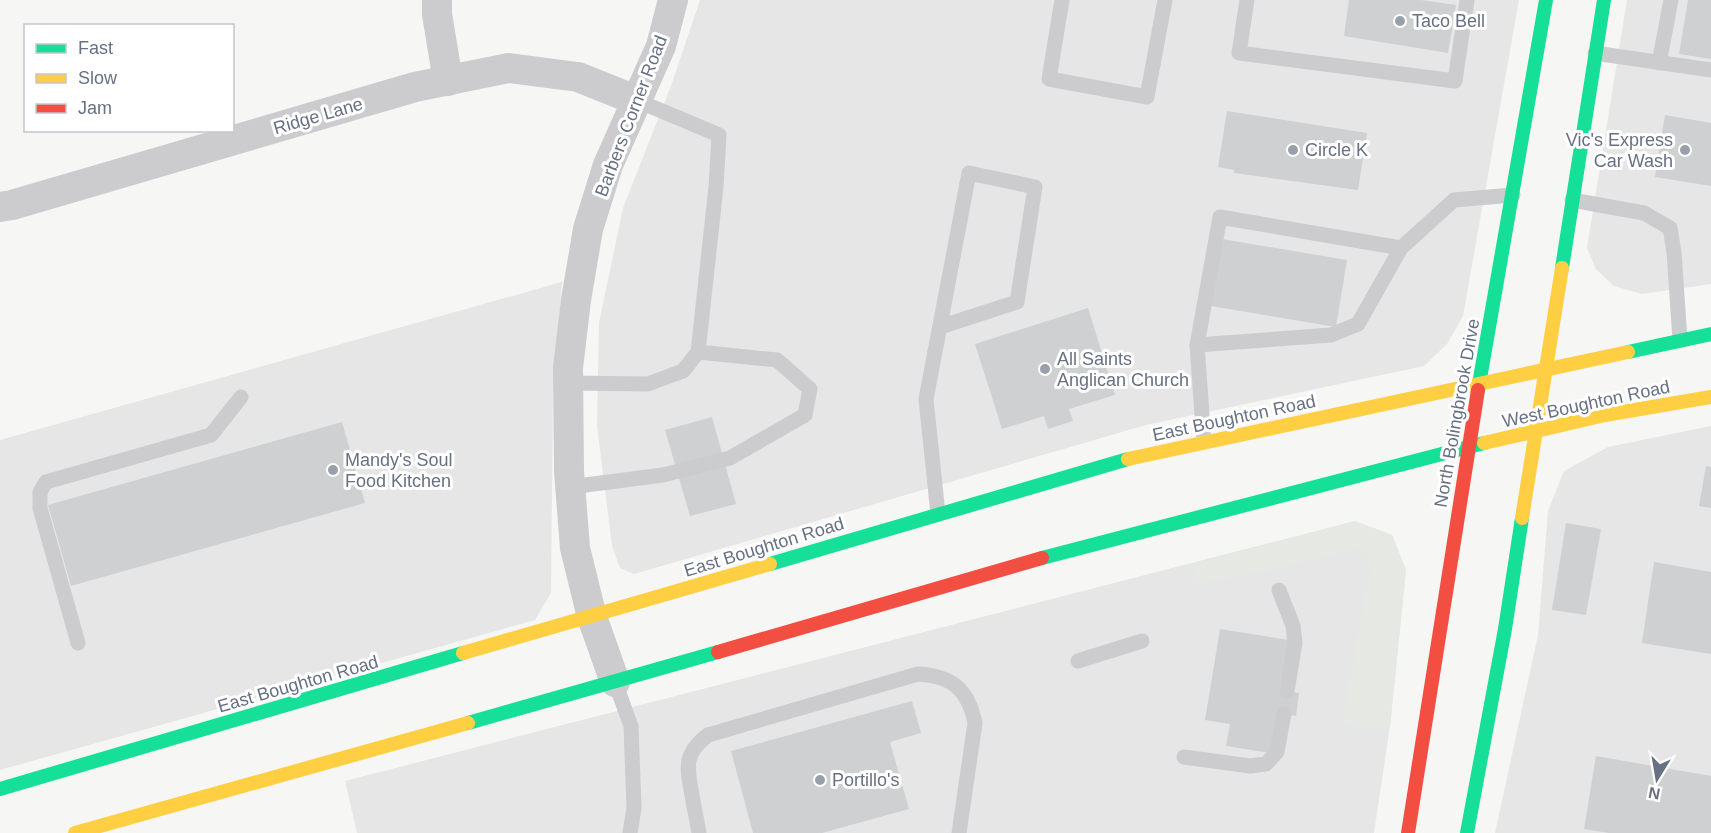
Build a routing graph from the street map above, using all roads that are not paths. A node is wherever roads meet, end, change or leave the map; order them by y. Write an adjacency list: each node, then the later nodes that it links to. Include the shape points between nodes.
1 (437, 0): 13 (street)
2 (673, 0): 14 (street, Barbers Corner Road, via 661,46)
3 (1062, 0): 4 (lane, via 1048,79 1147,97)
4 (1165, 0)
5 (1247, 0): 6 (lane, via 1239,53 1455,81)
6 (1467, 0)
7 (1546, 0): 15 (main road, North Bolingbrook Drive)
8 (1604, 0): 10 (main road)
9 (1671, 0): 11 (lane)
10 (1595, 53): 11 (lane); 16 (main road)
11 (1659, 63): 12 (lane)
12 (1711, 70)
13 (448, 81): 14 (street, Ridge Lane, via 509,68 578,76); 17 (street, Ridge Lane, via 415,87)
14 (638, 101): 23 (lane, via 718,135 717,187); 25 (street, Barbers Corner Road, via 608,165 588,229)
15 (1513, 195): 18 (lane, via 1454,200); 26 (main road, North Bolingbrook Drive)
16 (1572, 200): 21 (lane, via 1644,213 1670,228); 24 (main road)
17 (0, 207)
18 (1401, 248): 22 (lane, via 1358,324 1331,335); 22 (lane, via 1220,217)
19 (940, 327): 19 (lane, via 969,173 1035,187 1017,302); 33 (lane, via 926,399)
20 (1711, 334): 21 (main road)
21 (1680, 340): 24 (main road)
22 (1197, 345): 30 (lane)
23 (698, 352): 25 (lane, via 683,371 648,384); 32 (lane, via 777,360 810,389 805,415 730,458 663,475)
24 (1546, 368): 26 (main road, East Boughton Road); 29 (main road)
25 (568, 383): 32 (street, Barbers Corner Road)
26 (1481, 384): 30 (main road, East Boughton Road); 31 (main road, North Bolingbrook Drive)
27 (241, 397): 37 (lane, via 211,435 46,482 40,492 40,508)
28 (1711, 397): 29 (main road, West Boughton Road, via 1605,415)
29 (1536, 432): 31 (main road, West Boughton Road); 50 (main road)
30 (1204, 442): 33 (main road, East Boughton Road, via 1142,455)
31 (1468, 447): 39 (main road, via 1054,554); 49 (main road, North Bolingbrook Drive)
32 (570, 487): 35 (street, Barbers Corner Road, via 575,548)
33 (938, 514): 35 (main road, East Boughton Road)
34 (1279, 590): 40 (lane, via 1295,643)
35 (592, 617): 39 (street, Barbers Corner Road); 43 (main road, East Boughton Road)
36 (1142, 641): 38 (lane)
37 (78, 643)
38 (1078, 661)
39 (615, 682): 44 (main road); 46 (lane, Barbers Corner Road, via 631,726 634,808)
40 (1287, 692)
41 (1284, 714): 42 (lane, via 1277,752 1266,764 1250,766)
42 (1184, 756)
43 (0, 789)
44 (116, 828): 45 (main road)
45 (75, 833)
46 (630, 833)
47 (699, 833): 48 (lane, via 687,774 687,762 698,742 708,735 918,674 950,681 971,706 975,723)
48 (959, 833)
49 (1408, 833)
50 (1467, 833)

